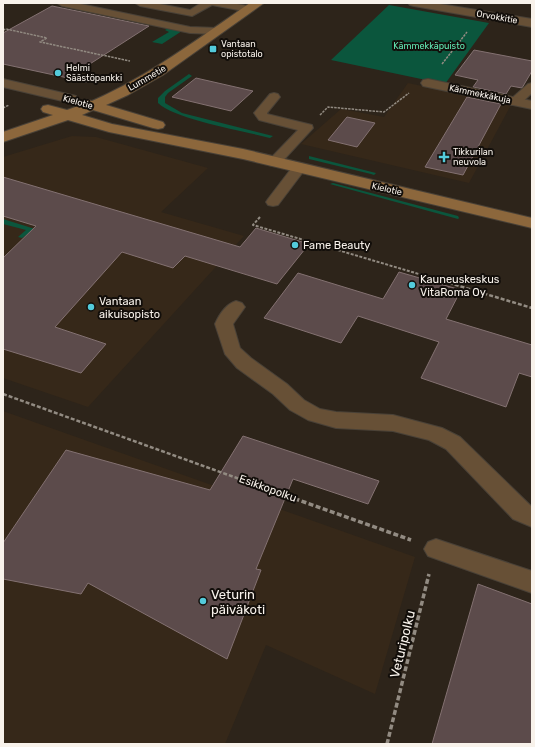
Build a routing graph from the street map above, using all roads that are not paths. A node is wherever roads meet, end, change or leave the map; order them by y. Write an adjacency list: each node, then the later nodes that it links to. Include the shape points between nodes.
1 (62, 3): 8 (lane, via 190,30)
2 (140, 3): 3 (lane, via 192,13)
3 (208, 3)
4 (215, 3): 6 (lane)
5 (414, 3): 7 (street, Orvokkitie)
6 (254, 6): 8 (street, Lummetie)
7 (532, 23)
8 (217, 31): 9 (street, Lummetie, via 185,48); 18 (street, Lummetie, via 176,60 123,92)
9 (132, 67)
10 (3, 83): 15 (street, Kielotie)
11 (428, 83): 16 (street, Kämmekkäkuja)
12 (532, 87): 16 (lane)
13 (92, 90): 15 (street)
14 (274, 97): 24 (lane, via 260,113 263,117 307,128)
15 (71, 99): 18 (street, Kielotie); 19 (street)
16 (515, 102): 17 (street, Kämmekkäkuja)
17 (532, 105)
18 (92, 106): 20 (street, Lummetie); 23 (street, Kielotie, via 190,135)
19 (42, 108): 20 (street, Kielotie); 21 (street)
20 (69, 116): 22 (street, Lummetie); 23 (street, Kielotie, via 109,128)
21 (3, 125)
22 (3, 137)
23 (243, 154): 24 (street, Kielotie)
24 (274, 162): 25 (street, Kielotie)
25 (298, 168): 26 (lane); 27 (street, Kielotie)
26 (273, 202)
27 (532, 223)
28 (236, 307): 29 (lane, via 224,324 232,350 244,363 297,405 315,415 336,420 393,423 435,434 453,443 521,512)
29 (532, 518)
30 (436, 548): 31 (lane)
31 (532, 582)

